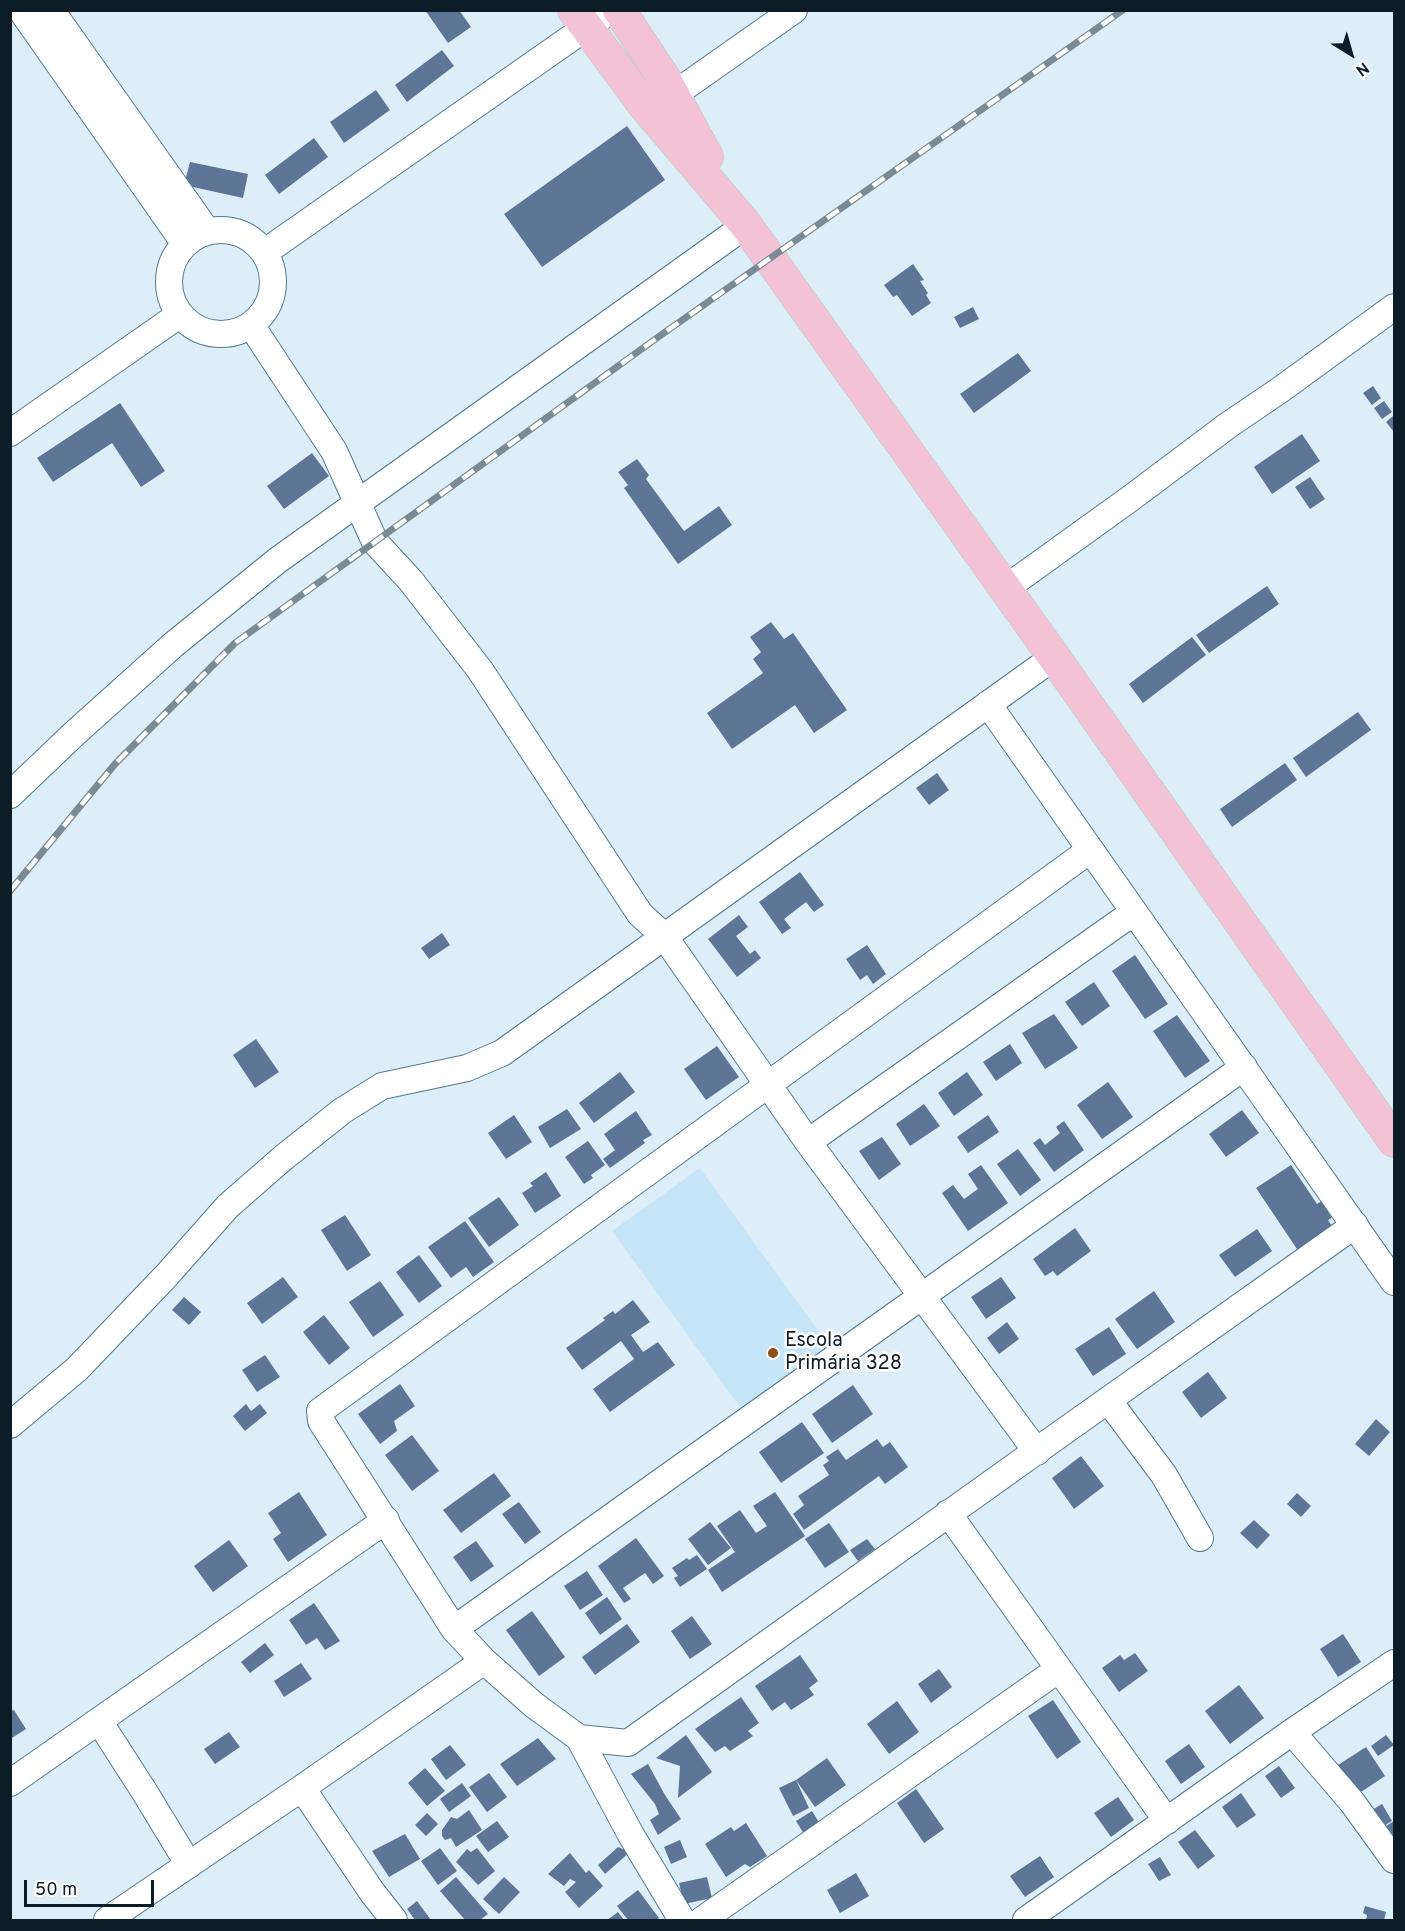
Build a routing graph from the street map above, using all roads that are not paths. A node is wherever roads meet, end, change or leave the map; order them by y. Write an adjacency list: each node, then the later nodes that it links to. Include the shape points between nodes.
1 (21, 10): 9 (street)
2 (51, 10): 8 (street)
3 (619, 10): 6 (main road)
4 (794, 10): 6 (street)
5 (590, 16): 6 (main road); 10 (street)
6 (662, 104): 7 (main road)
7 (740, 218): 15 (street); 16 (main road)
8 (207, 231): 9 (street); 10 (street, via 229,230 249,237)
9 (185, 244): 12 (street, via 173,260 168,278 170,298)
10 (265, 252): 13 (street, via 274,278 269,305)
11 (1395, 307): 16 (street)
12 (179, 315): 13 (street, via 200,331 218,334 226,335); 14 (street)
13 (251, 325): 15 (street, via 334,450)
14 (10, 433)
15 (359, 504): 19 (street, via 278,560 173,645); 22 (street, via 375,542 411,581 480,670 640,914)
16 (1005, 588): 17 (main road)
17 (1054, 657): 18 (street); 26 (main road)
18 (988, 704): 20 (street); 22 (street)
19 (10, 795)
20 (1090, 850): 21 (street); 24 (street)
21 (1134, 912): 23 (street); 25 (street)
22 (664, 936): 24 (street); 31 (street, via 502,1053 467,1068 382,1086 342,1112 228,1206 77,1369)
23 (1244, 1067): 27 (street); 29 (street)
24 (768, 1085): 25 (street); 34 (street, via 320,1411 321,1421)
25 (808, 1142): 29 (street)
26 (1395, 1142)
27 (1355, 1226): 28 (street); 30 (street)
28 (1395, 1282)
29 (923, 1296): 32 (street); 36 (street)
30 (1108, 1400): 32 (street); 35 (street, via 1164,1475)
31 (10, 1425)
32 (1037, 1452): 33 (street)
33 (948, 1513): 39 (street); 42 (street, via 628,1743)
34 (386, 1520): 36 (street); 40 (street)
35 (1200, 1538)
36 (454, 1629): 37 (street)
37 (484, 1661): 42 (street); 44 (street)
38 (1395, 1663): 41 (street)
39 (1059, 1669): 45 (street); 51 (street)
40 (99, 1721): 43 (street); 47 (street)
41 (1292, 1732): 45 (street); 46 (street)
42 (579, 1738): 50 (street)
43 (10, 1783)
44 (302, 1788): 47 (street); 49 (street)
45 (1167, 1821): 52 (street)
46 (1395, 1860)
47 (189, 1865): 48 (street)
48 (107, 1920)
49 (393, 1920)
50 (682, 1920)
51 (702, 1920)
52 (1026, 1920)

